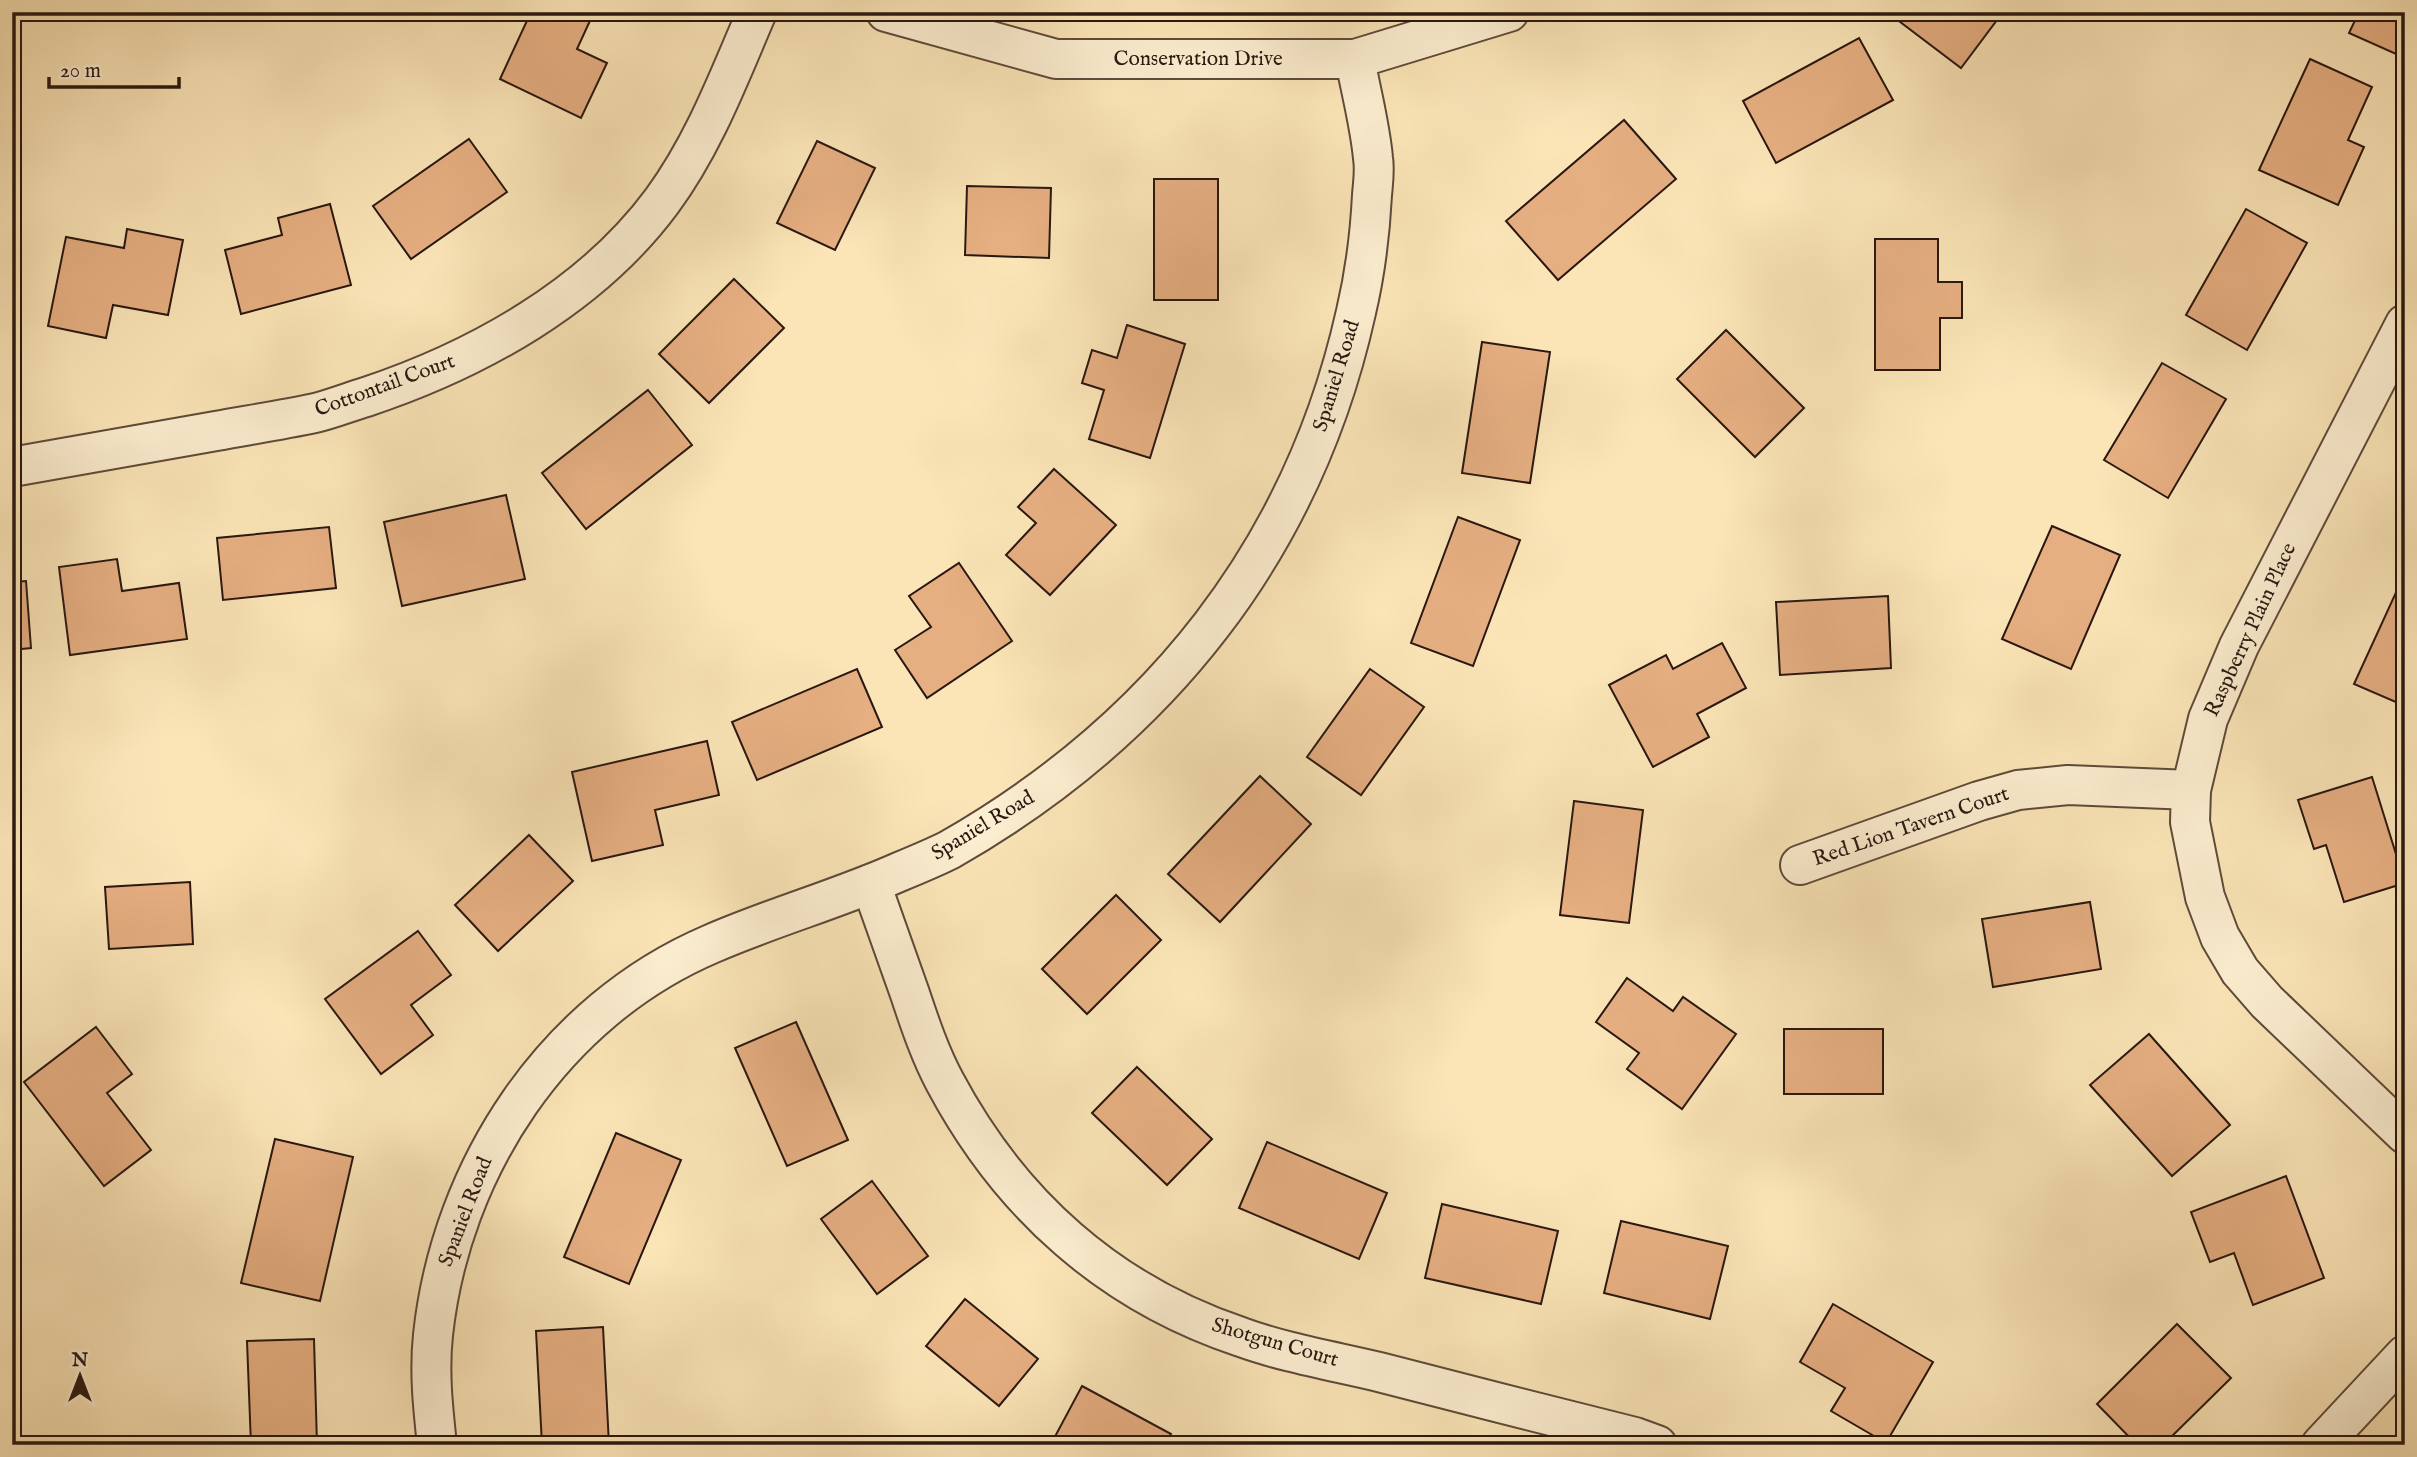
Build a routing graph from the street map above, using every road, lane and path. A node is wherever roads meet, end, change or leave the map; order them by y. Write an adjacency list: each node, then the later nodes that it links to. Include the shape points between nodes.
1 (757, 12): 6 (street, Cottontail Court, via 709,122 663,200 641,228 583,283 520,328 411,382 317,412)
2 (886, 12): 4 (street, Conservation Drive, via 1056,59)
3 (1509, 12): 4 (street, Conservation Drive)
4 (1355, 59): 9 (street, Spaniel Road, via 1374,161 1361,292 1346,359 1324,425 1264,550 1183,662 1084,759 1022,805 944,852)
5 (2405, 324): 7 (street, Raspberry Plain Place, via 2239,646 2208,719)
6 (12, 467)
7 (2190, 790): 8 (street, Red Lion Tavern Court, via 2068,785 2018,790); 10 (street, Raspberry Plain Place, via 2190,822 2205,897 2220,937 2240,971)
8 (1800, 865)
9 (871, 884): 12 (street, Spaniel Road, via 709,944 659,971 572,1039 509,1114 478,1171 442,1276 432,1338 431,1392); 13 (street, Shotgun Court, via 928,1046 971,1126 1032,1205 1106,1271 1171,1310 1242,1338)
10 (2405, 1134)
11 (2405, 1355): 14 (street)
12 (437, 1445)
13 (1657, 1445)
14 (2321, 1445)

